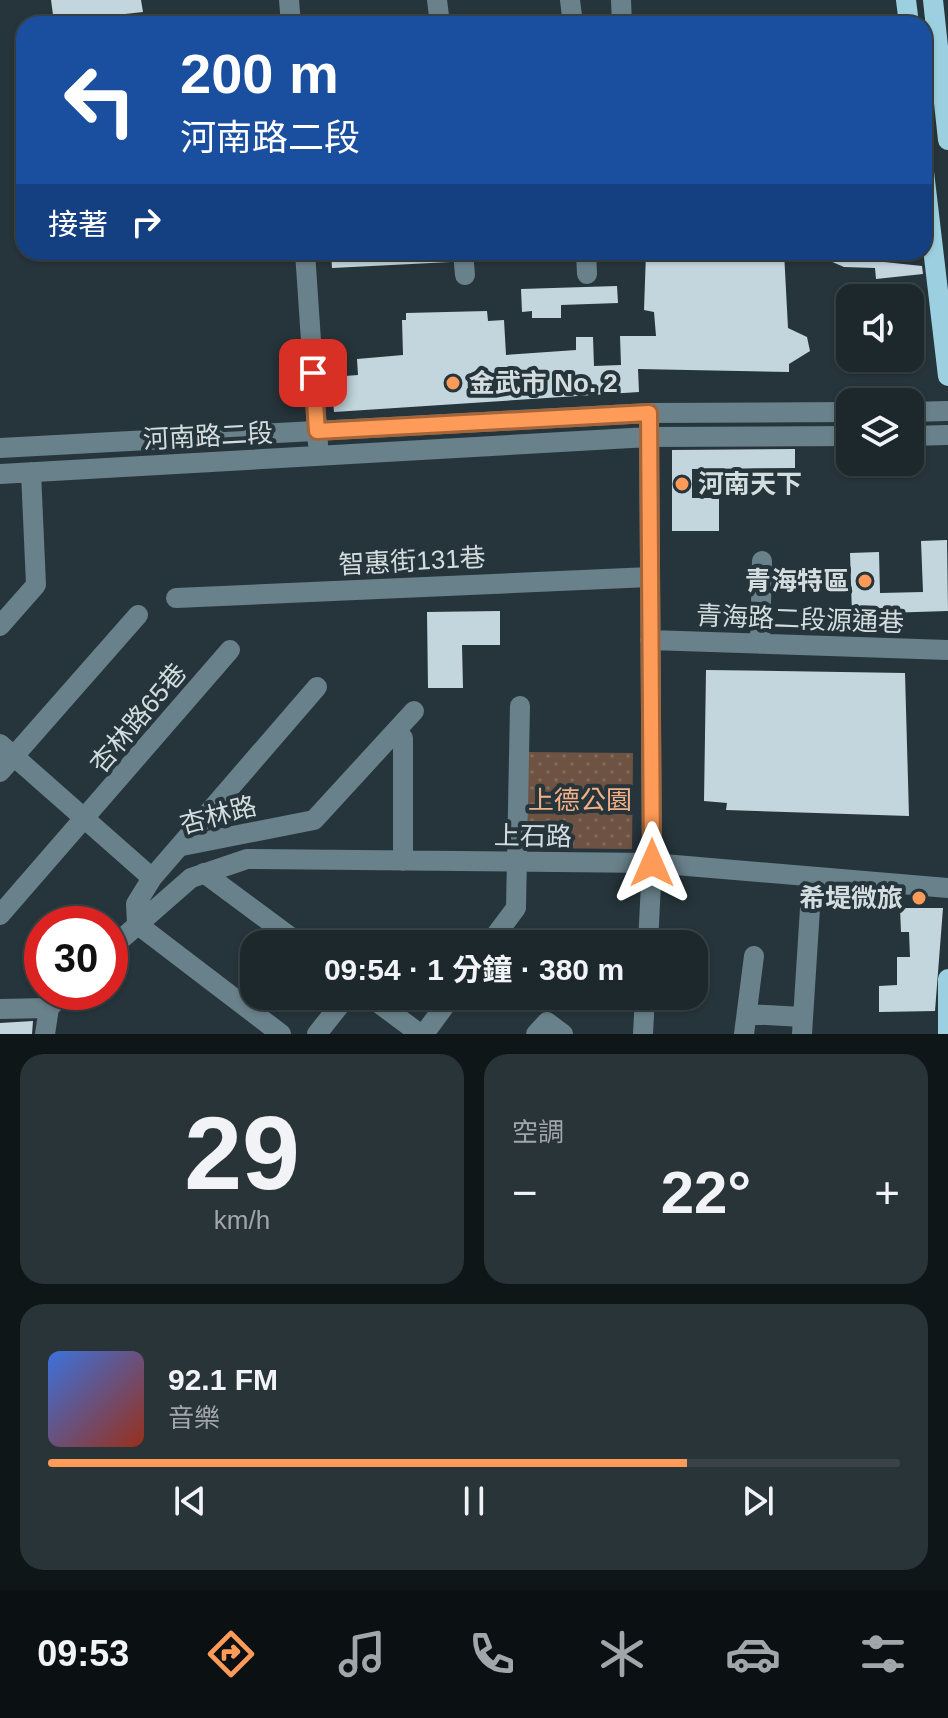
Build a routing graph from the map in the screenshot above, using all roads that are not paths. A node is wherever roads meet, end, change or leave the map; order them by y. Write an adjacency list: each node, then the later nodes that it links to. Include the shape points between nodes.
1 (933, 0): 2 (main road)
2 (948, 140)
3 (932, 240): 9 (main road)
4 (306, 260): 14 (street)
5 (464, 260): 8 (street)
6 (586, 260): 7 (street)
7 (587, 274)
8 (465, 275)
9 (948, 376)
10 (948, 411): 12 (street)
11 (836, 412): 13 (street, 河南路二段)
12 (924, 412)
13 (649, 413): 14 (street, 河南路二段); 18 (street)
14 (317, 431): 19 (street, 河南路二段); 20 (street)
15 (948, 435): 17 (street)
16 (836, 436): 18 (street, 河南路二段)
17 (924, 436)
18 (649, 437): 20 (street, 河南路二段); 24 (street)
19 (0, 448)
20 (319, 456): 21 (street, 河南路二段)
21 (31, 472): 22 (street, 河南路二段); 27 (street, via 36,585)
22 (0, 474)
23 (762, 561): 29 (street)
24 (650, 577): 25 (street, 智惠街131巷); 28 (street)
25 (176, 598)
26 (138, 615): 36 (street)
27 (0, 626)
28 (650, 640): 29 (street, 青海路二段源通巷); 41 (street)
29 (760, 644): 31 (street, 青海路二段源通巷)
30 (230, 650): 37 (street, 杏林路65巷)
31 (948, 650)
32 (317, 687): 38 (street)
33 (520, 706): 40 (street)
34 (414, 711): 38 (street, 杏林路, via 314,820)
35 (403, 738): 39 (street)
36 (4, 757): 37 (street)
37 (86, 819): 44 (street); 46 (street, 杏林路65巷)
38 (182, 846): 44 (street, 杏林路)
39 (403, 861): 40 (street, 上石路); 42 (street, 上石路, via 247,859)
40 (519, 862): 41 (street, 上石路); 49 (street, via 516,908)
41 (652, 863): 43 (street, 上石路); 50 (street)
42 (204, 873): 47 (street, 上石路); 48 (street)
43 (812, 877): 45 (street, 上石路); 62 (street)
44 (152, 878): 47 (street, via 136,904)
45 (948, 888)
46 (0, 915)
47 (137, 924): 51 (street, 上石路); 64 (street)
48 (281, 930)
49 (500, 930)
50 (649, 930)
51 (128, 932)
52 (754, 956): 61 (street)
53 (948, 979): 70 (main road)
54 (0, 1009): 55 (street)
55 (24, 1009)
56 (49, 1010): 63 (street)
57 (336, 1010): 65 (street)
58 (389, 1010): 66 (street)
59 (441, 1010): 66 (street)
60 (644, 1010): 69 (street)
61 (746, 1024): 62 (street)
62 (803, 1025)
63 (45, 1034)
64 (281, 1034)
65 (317, 1034)
66 (422, 1034)
67 (536, 1034): 68 (street, via 547,1022)
68 (563, 1034)
69 (643, 1034)
70 (948, 1034)

